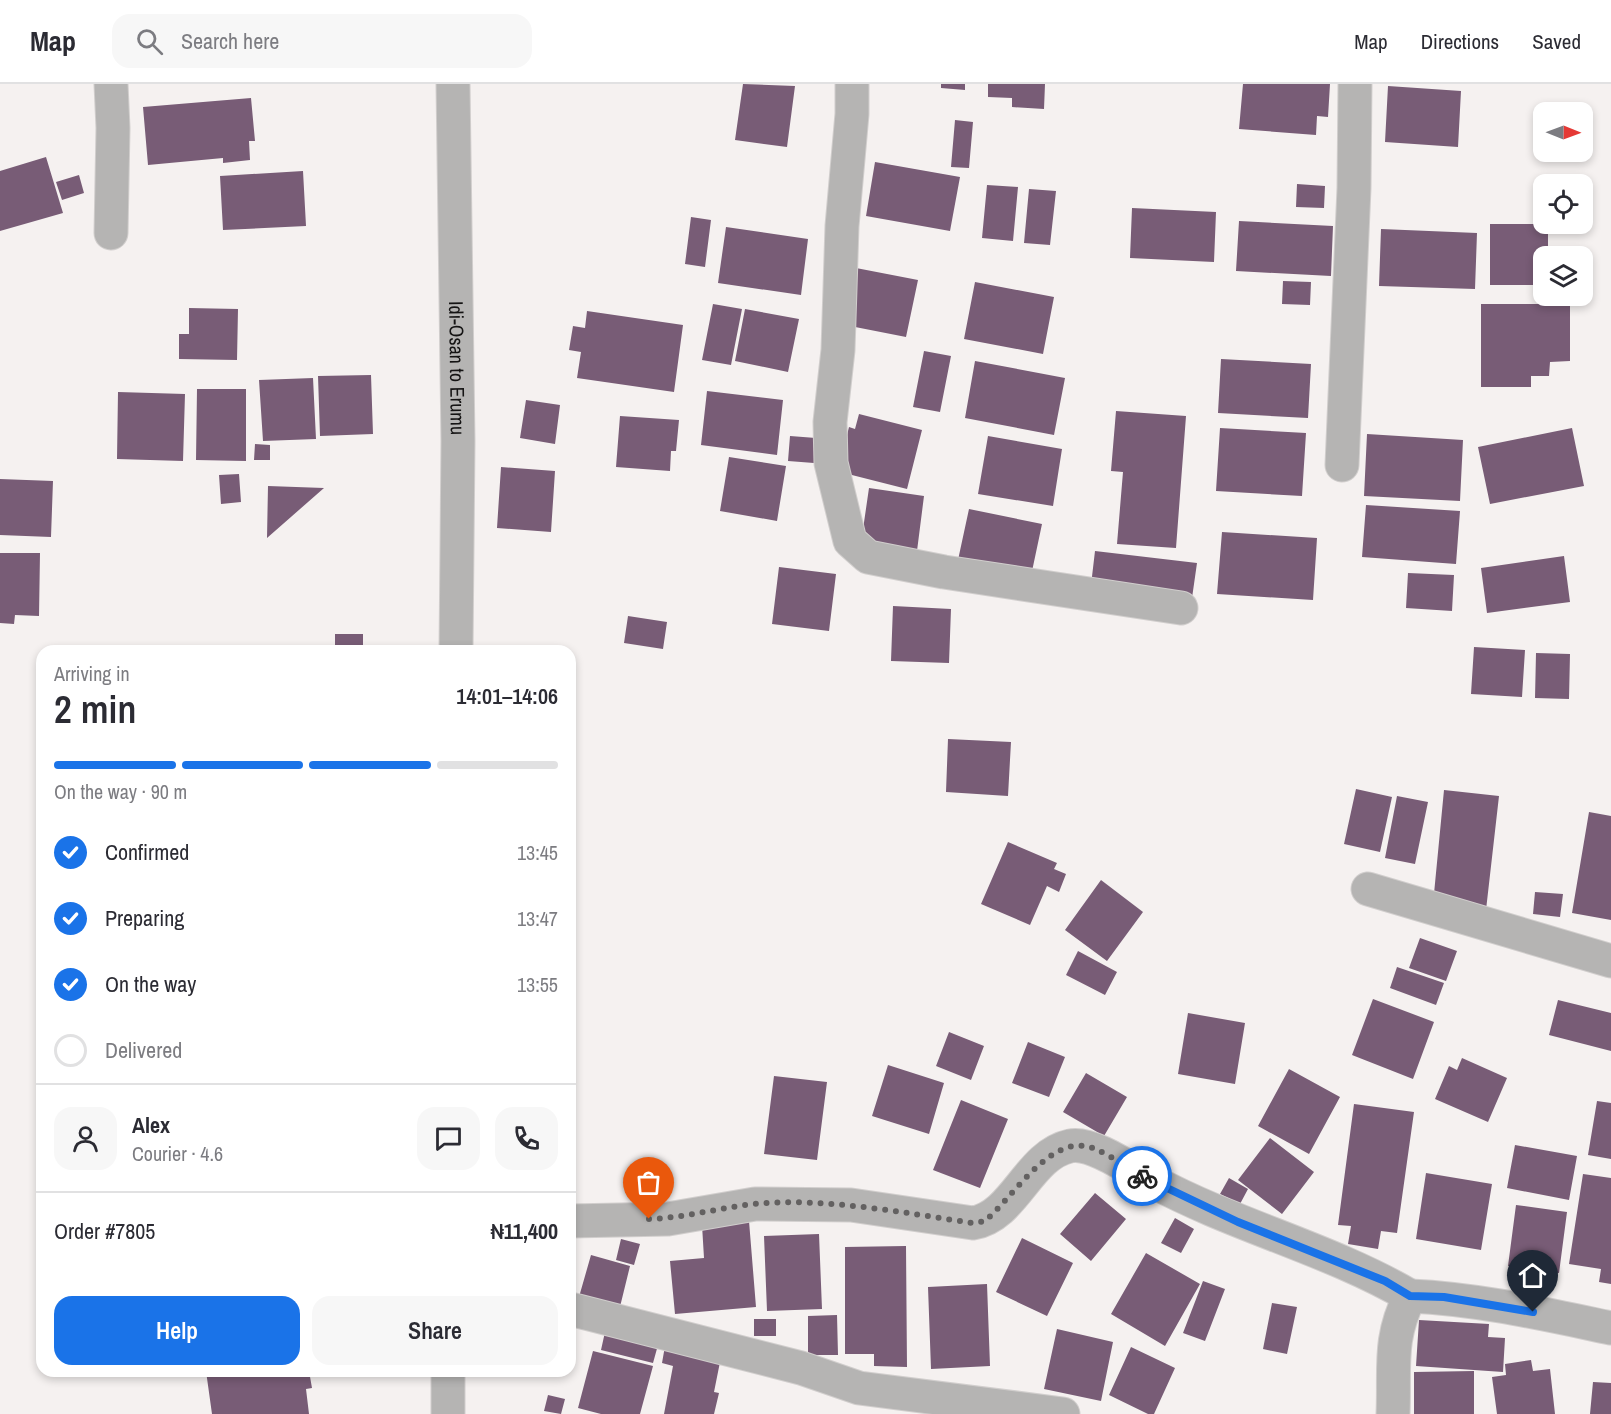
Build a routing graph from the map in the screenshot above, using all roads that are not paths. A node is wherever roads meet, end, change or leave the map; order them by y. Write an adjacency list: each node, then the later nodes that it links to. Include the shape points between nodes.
1 (111, 84): 5 (street)
2 (453, 84): 8 (street, Idi-Osan to Erumu, via 458,441)
3 (852, 84): 7 (street, via 838,350 830,422 831,463 850,541 868,557)
4 (1355, 84): 6 (street)
5 (111, 233)
6 (1342, 465)
7 (1181, 608)
8 (456, 645)
9 (1368, 889): 10 (street)
10 (1611, 961)
11 (576, 1221): 12 (street, via 668,1219 755,1204 851,1205 973,1223 985,1221 1052,1152 1087,1146 1227,1218 1385,1281)
12 (1410, 1296): 14 (street, via 1514,1308); 18 (street, via 1398,1319 1392,1363)
13 (576, 1311): 17 (street, via 801,1368 859,1388)
14 (1611, 1328)
15 (448, 1377): 16 (street)
16 (448, 1414)
17 (1063, 1414)
18 (1394, 1414)

